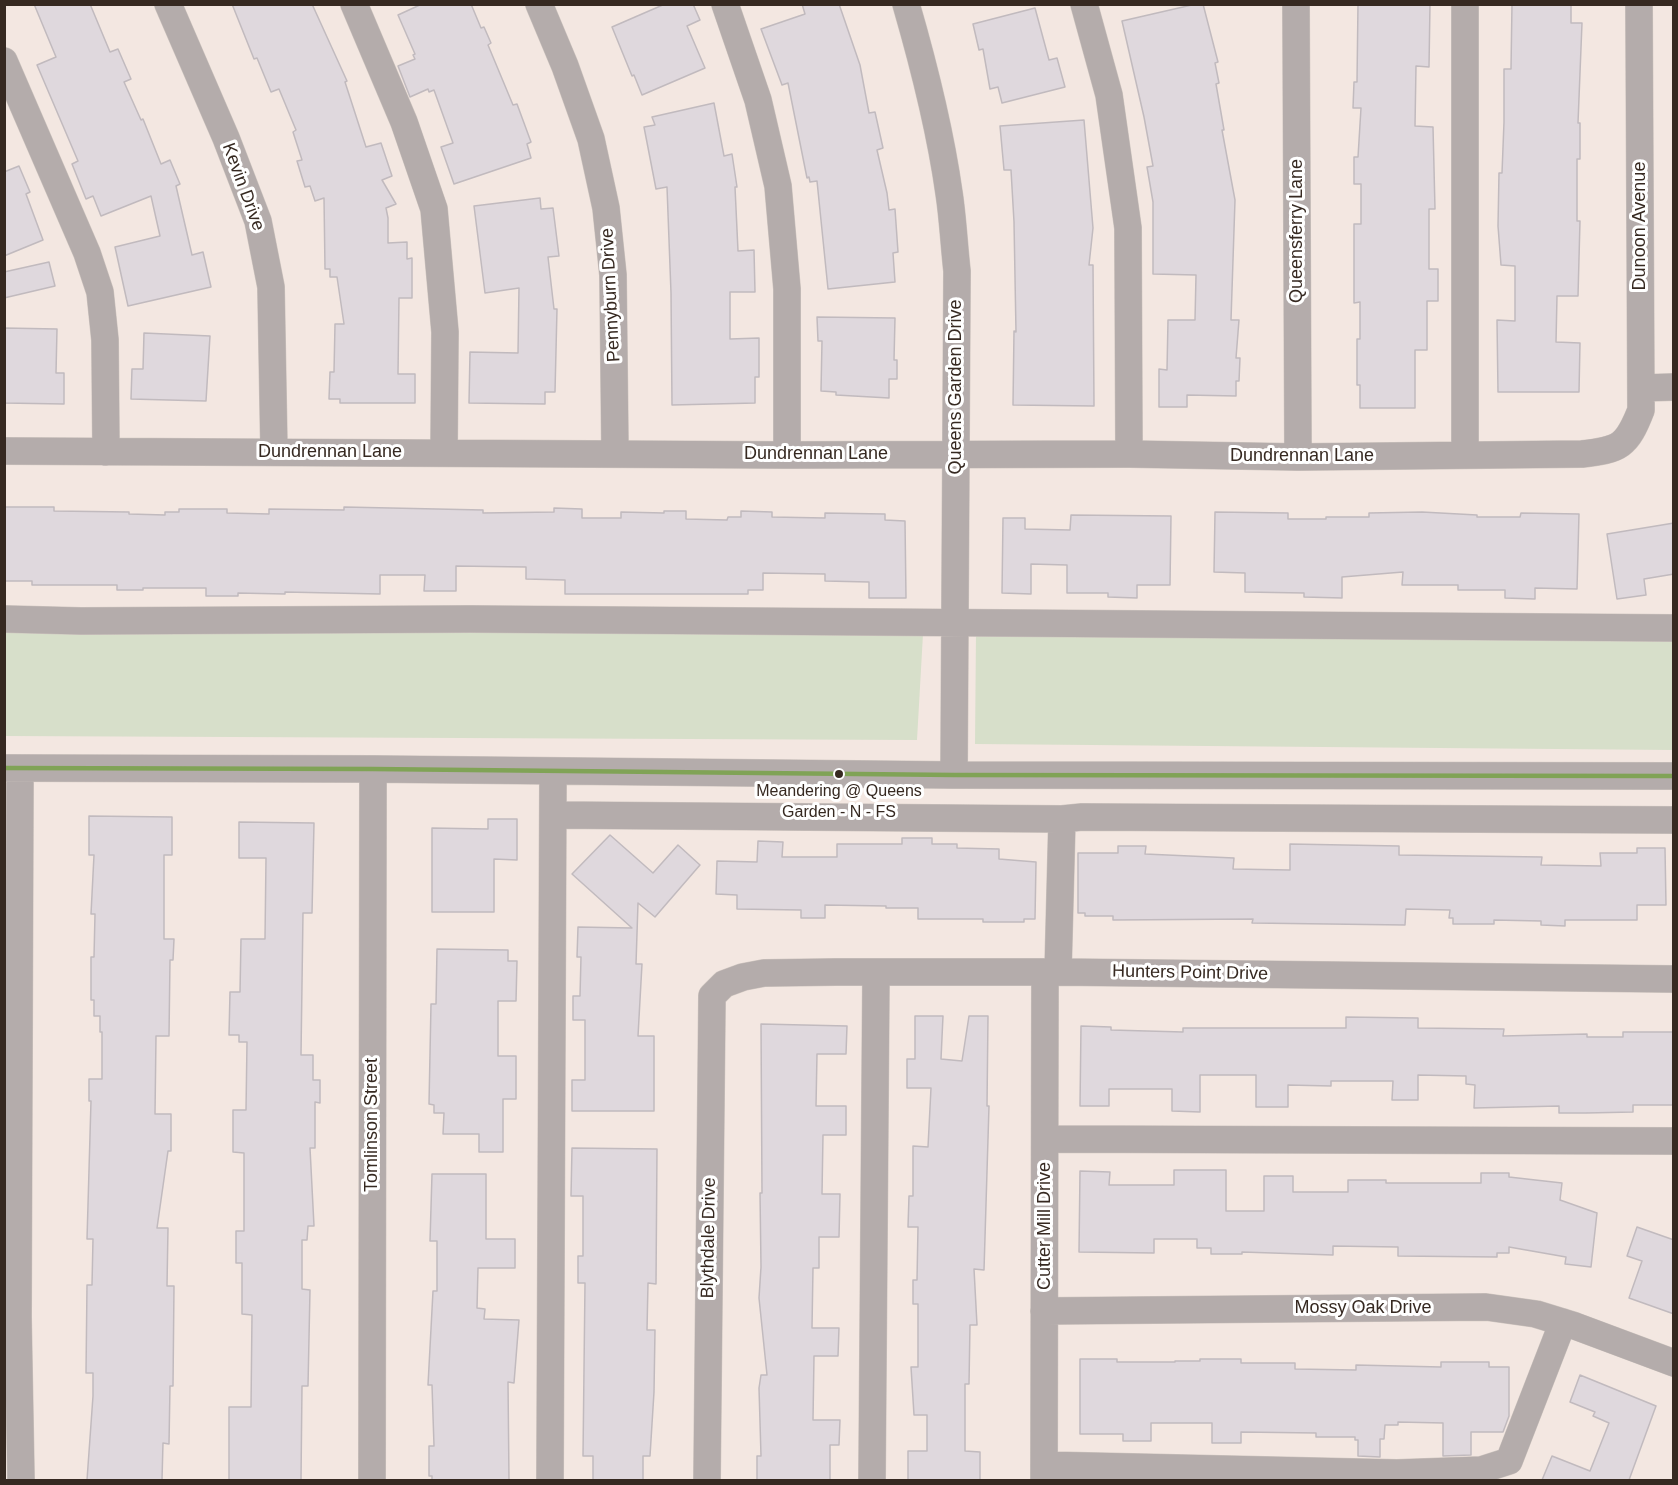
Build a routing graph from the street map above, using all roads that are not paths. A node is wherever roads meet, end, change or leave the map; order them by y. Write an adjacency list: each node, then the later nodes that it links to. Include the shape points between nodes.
1 (168, 4): 16 (street, Kevin Drive, via 258,221 271,287)
2 (354, 4): 17 (street, via 404,122 434,209 445,332)
3 (539, 4): 18 (street, Pennyburn Drive, via 591,139 606,208 614,275)
4 (725, 4): 21 (street, via 758,100 778,186 787,289)
5 (906, 4): 19 (street, Queens Garden Drive, via 925,68 949,193 957,271)
6 (1083, 4): 20 (street, via 1109,95 1128,228)
7 (1296, 4): 23 (street, Queensferry Lane)
8 (1465, 4): 22 (street)
9 (1639, 4): 12 (street, Dunoon Avenue)
10 (4, 61): 15 (street, via 100,292 105,340)
11 (1674, 387): 12 (street)
12 (1641, 388): 13 (street, Dunoon Avenue, via 1641,410)
13 (1625, 443): 22 (street, Dundrennan Lane, via 1606,452 1582,454)
14 (4, 451): 15 (street, Dundrennan Lane)
15 (106, 452): 16 (street, Dundrennan Lane)
16 (274, 452): 17 (street, Dundrennan Lane)
17 (444, 452): 18 (street, Dundrennan Lane)
18 (615, 453): 21 (street, Dundrennan Lane)
19 (956, 454): 20 (street, Dundrennan Lane); 21 (street, Dundrennan Lane); 25 (street, Queens Garden Drive)
20 (1129, 454): 23 (street, Dundrennan Lane)
21 (787, 455)
22 (1465, 455): 23 (street, Dundrennan Lane)
23 (1298, 457)
24 (4, 619): 25 (street)
25 (955, 624): 26 (street); 30 (street, Queens Garden Drive)
26 (1674, 628)
27 (12, 769): 28 (street); 42 (street)
28 (373, 769): 29 (street); 47 (street, Tomlinson Street)
29 (553, 771): 30 (street); 32 (street)
30 (954, 775): 31 (street)
31 (1674, 776)
32 (553, 815): 33 (street); 48 (street)
33 (1062, 819): 34 (street); 36 (street, Cutter Mill Drive)
34 (1674, 820)
35 (876, 972): 36 (street, Hunters Point Drive); 38 (street, Hunters Point Drive, via 743,977 724,984); 50 (street)
36 (1051, 972): 37 (street, Hunters Point Drive); 39 (street, Cutter Mill Drive)
37 (1674, 980)
38 (712, 996): 49 (street, Blythdale Drive)
39 (1045, 1140): 40 (street); 41 (street, Cutter Mill Drive)
40 (1674, 1142)
41 (1044, 1311): 43 (street, Mossy Oak Drive, via 1486,1308 1536,1314); 45 (street, Cutter Mill Drive)
42 (11, 1317): 46 (street)
43 (1563, 1322): 44 (street, Mossy Oak Drive); 45 (street, via 1509,1461 1481,1470)
44 (1674, 1363)
45 (1044, 1473)
46 (21, 1480)
47 (372, 1480)
48 (550, 1480)
49 (707, 1480)
50 (872, 1480)

